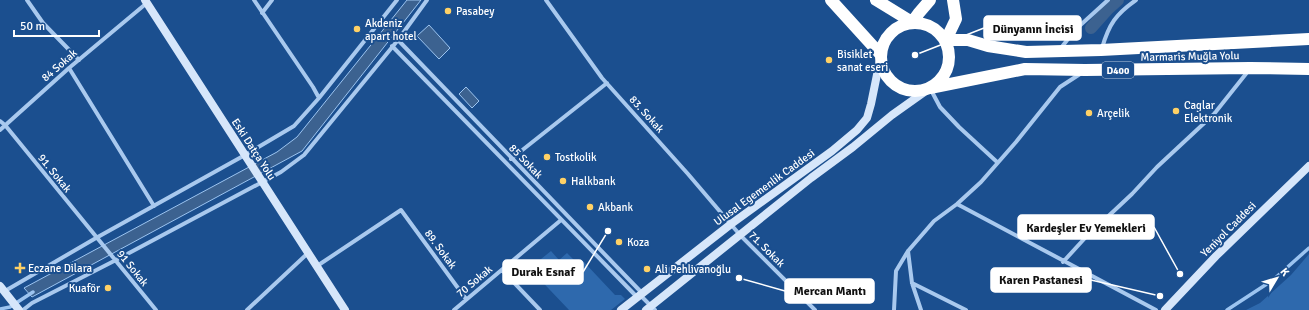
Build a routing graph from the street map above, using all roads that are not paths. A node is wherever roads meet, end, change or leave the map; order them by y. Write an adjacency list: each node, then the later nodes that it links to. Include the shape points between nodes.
1 (27, 0): 23 (street, via 43,23)
2 (254, 0): 14 (street)
3 (272, 0): 14 (street)
4 (397, 0): 30 (street)
5 (427, 0): 17 (street)
6 (546, 0): 28 (street, 83. Sokak)
7 (831, 0): 22 (highway, D400)
8 (876, 0): 15 (highway)
9 (930, 0): 15 (highway)
10 (953, 0): 18 (highway, via 956,19)
11 (1108, 0): 21 (street, via 1074,30)
12 (1136, 0): 20 (street, via 1114,19)
13 (147, 1): 23 (street, 84 Sokak); 34 (main road, Eski Datça Yolu)
14 (262, 12): 30 (street)
15 (912, 22): 18 (highway, via 930,25); 22 (highway, via 898,27 889,34 883,44)
16 (1309, 39): 20 (highway, D400)
17 (398, 40): 19 (street); 35 (street, 85 Sokak)
18 (946, 40): 21 (highway, D400, via 968,40 1026,52); 29 (highway, via 950,62 940,82)
19 (392, 46): 38 (street, via 304,154 281,172); 41 (street, 85 Sokak)
20 (1101, 50): 21 (highway, D400)
21 (1058, 52)
22 (881, 55): 29 (highway, D400, via 887,77 896,85 912,91); 42 (main road, Ulusal Egemenlik Caddesi, via 867,118 857,130)
23 (79, 60): 24 (street, 84 Sokak)
24 (69, 68): 32 (street, 84 Sokak); 40 (street)
25 (1250, 68): 26 (highway, Marmaris Muğla Yolu / D400); 27 (highway, Marmaris Muğla Yolu / D400); 48 (street, via 1214,114 1157,167)
26 (1309, 69)
27 (1085, 70): 29 (highway, Marmaris Muğla Yolu / D400, via 1025,69); 36 (street, via 1060,87)
28 (607, 82): 35 (street); 42 (street, 83. Sokak)
29 (930, 88): 36 (street, via 940,107); 43 (main road, Ulusal Egemenlik Caddesi)
30 (319, 98): 34 (street, via 294,126)
31 (0, 122): 32 (street, 91. Sokak)
32 (5, 125): 33 (street, 84 Sokak); 44 (street, 91. Sokak)
33 (0, 130)
34 (247, 159): 38 (main road, Eski Datça Yolu); 40 (street)
35 (511, 159): 53 (street, 85 Sokak)
36 (998, 162): 39 (street)
37 (1309, 166): 69 (main road, Yeniyol Caddesi, via 1216,256)
38 (261, 180): 46 (main road, Eski Datça Yolu); 47 (street)
39 (957, 204): 45 (street, via 934,221); 48 (street)
40 (154, 206): 44 (street)
41 (561, 220): 50 (street, 70 Sokak); 53 (street, 85 Sokak)
42 (731, 224): 43 (street, 83. Sokak); 53 (main road, Ulusal Egemenlik Caddesi)
43 (740, 235): 55 (main road, Ulusal Egemenlik Caddesi); 64 (street, 71. Sokak)
44 (96, 238): 47 (street, 91 Sokak); 52 (street)
45 (908, 251): 51 (street); 65 (street, via 896,271)
46 (308, 253): 49 (main road, Eski Datça Yolu); 59 (street)
47 (116, 260): 57 (street); 58 (street, 91 Sokak)
48 (1063, 262): 68 (street)
49 (316, 266): 54 (street, 89. Sokak, via 401,210); 60 (main road, Eski Datça Yolu)
50 (502, 270): 54 (street, 70 Sokak); 62 (street)
51 (912, 283): 66 (street); 67 (street)
52 (5, 292): 56 (main road)
53 (640, 295): 55 (street); 63 (main road, Ulusal Egemenlik Caddesi)
54 (466, 299): 61 (street, 70 Sokak)
55 (651, 308)
56 (19, 310)
57 (23, 310)
58 (156, 310)
59 (247, 310)
60 (345, 310)
61 (454, 310)
62 (540, 310)
63 (621, 310)
64 (815, 310)
65 (894, 310)
66 (921, 310)
67 (966, 310)
68 (1156, 310)
69 (1165, 310)

